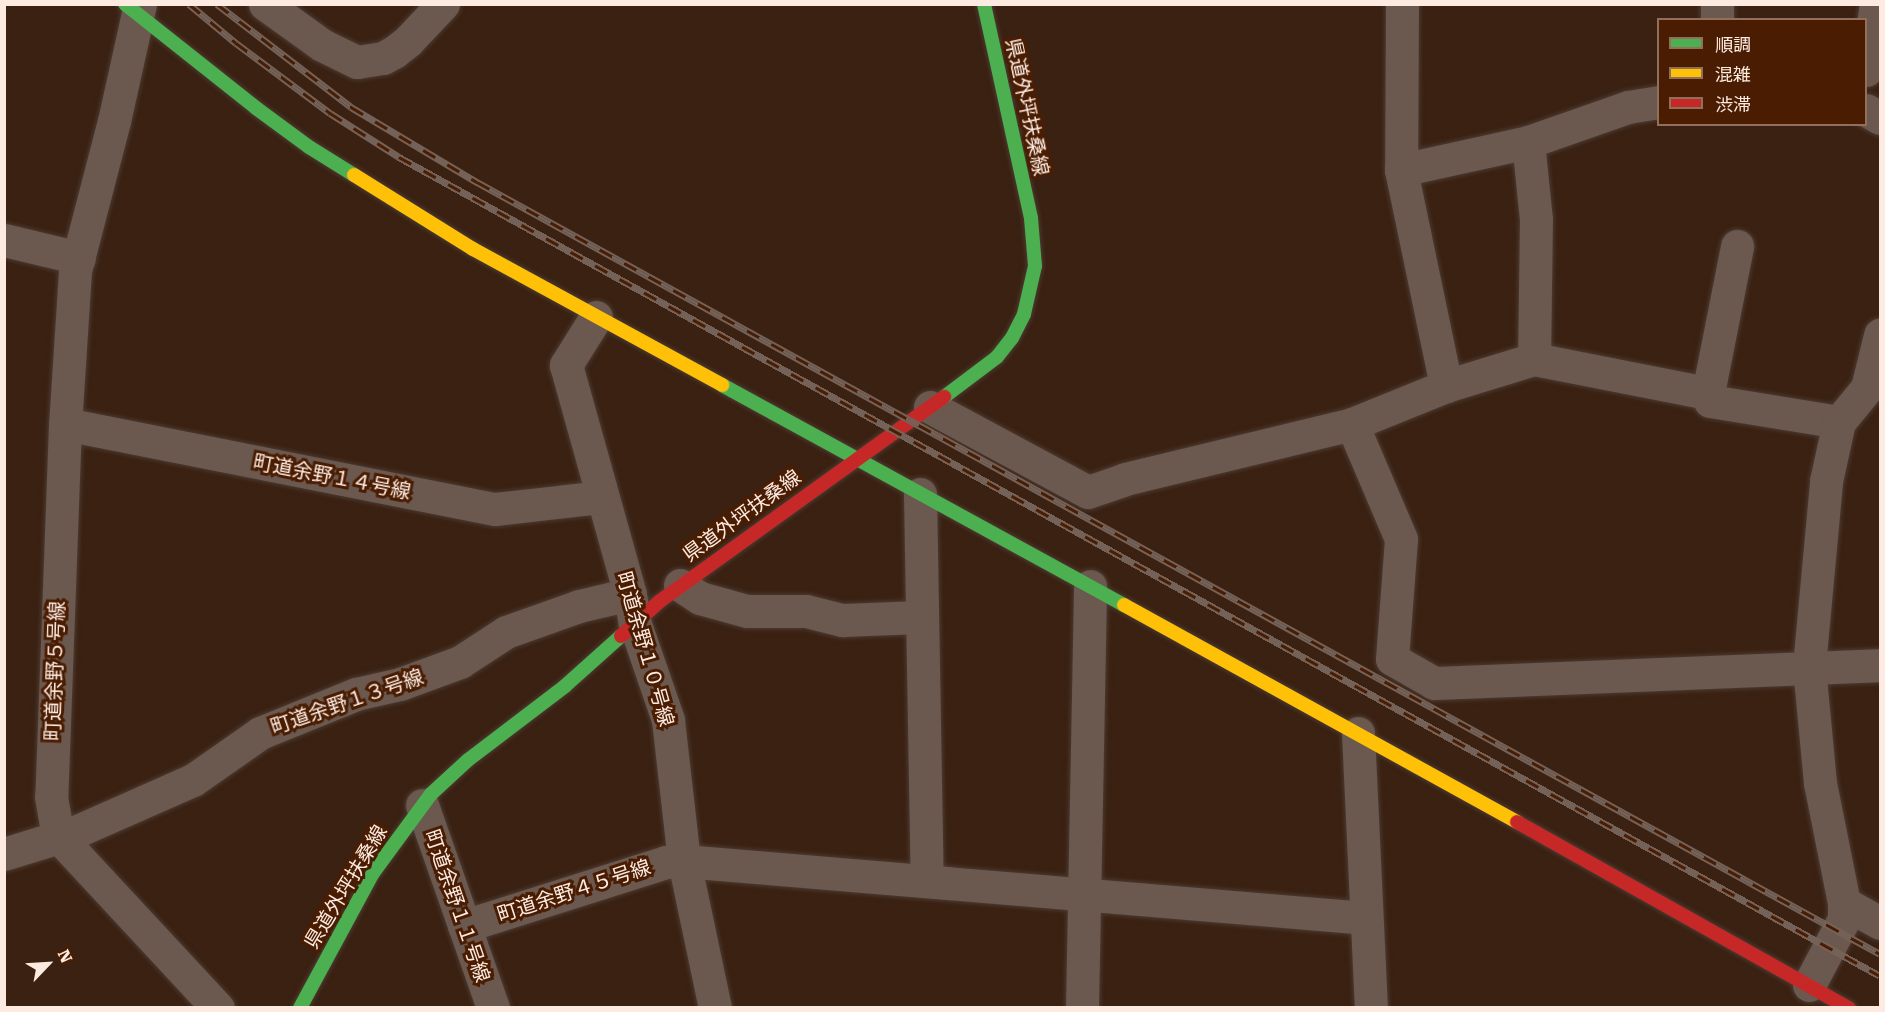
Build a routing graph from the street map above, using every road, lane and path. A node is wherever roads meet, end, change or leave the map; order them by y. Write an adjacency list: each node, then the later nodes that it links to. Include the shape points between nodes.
1 (265, 4): 2 (street, via 322,45 357,62 394,52)
2 (443, 4)
3 (984, 4): 21 (street, 県道外坪扶桑線, via 1031,218 1035,266 1024,314 1012,338 997,357)
4 (1402, 4): 12 (street)
5 (1876, 4): 7 (street)
6 (134, 8): 15 (street, 町道余野５号線, via 114,121); 16 (street, via 309,147 473,249)
7 (1867, 63)
8 (1657, 102): 11 (street, via 1628,107)
9 (1867, 111): 10 (street)
10 (1881, 118)
11 (1528, 142): 12 (street); 18 (street, via 1536,219)
12 (1401, 170): 19 (street)
13 (4, 240): 15 (street)
14 (1737, 246): 20 (street)
15 (77, 265): 23 (street, 町道余野５号線)
16 (596, 318): 25 (street); 27 (street, 町道余野１０号線, via 567,365)
17 (1881, 335): 22 (street, via 1867,388)
18 (1534, 359): 19 (street); 20 (street)
19 (1446, 386): 24 (street)
20 (1708, 393): 22 (street, via 1710,400)
21 (930, 408): 24 (street, via 1088,492 1125,479); 25 (street, 県道外坪扶桑線)
22 (1839, 422): 33 (street, via 1826,481)
23 (65, 424): 27 (street, 町道余野１４号線, via 495,509); 36 (street, 町道余野５号線, via 51,797)
24 (1352, 424): 33 (street, via 1401,539 1392,659 1434,684)
25 (856, 459): 26 (street); 28 (street, 県道外坪扶桑線)
26 (920, 494): 29 (street); 31 (street)
27 (602, 497): 30 (street, 町道余野１０号線)
28 (680, 585): 30 (street, 県道外坪扶桑線); 31 (street, via 700,598 747,611 806,611 843,621)
29 (1090, 586): 34 (street); 40 (street)
30 (633, 609): 35 (street, 県道外坪扶桑線, via 566,686 468,760); 36 (street, 町道余野１３号線, via 579,606 506,632 460,662 400,684 356,694 260,733 194,780); 38 (street, 町道余野１０号線, via 668,720)
31 (920, 617): 39 (street)
32 (1881, 665): 33 (street)
33 (1809, 666): 41 (street, via 1820,783)
34 (1358, 733): 42 (street); 45 (street)
35 (422, 805): 44 (street, 町道余野１１号線); 47 (street, 県道外坪扶桑線, via 373,873)
36 (58, 836): 37 (street, 町道余野１３号線); 46 (street)
37 (4, 854)
38 (684, 861): 39 (street, 町道余野４５号線); 44 (street, 町道余野４５号線, via 666,862); 49 (street, 町道余野１０号線)
39 (927, 881): 40 (street, 町道余野４５号線)
40 (1086, 895): 42 (street, 町道余野４５号線); 50 (street)
41 (1844, 903): 43 (street); 45 (street, via 1844,919)
42 (1365, 918): 51 (street)
43 (1881, 923)
44 (464, 926): 48 (street, 町道余野１１号線)
45 (1809, 985): 52 (street)
46 (218, 1008)
47 (300, 1008)
48 (493, 1008)
49 (715, 1008)
50 (1082, 1008)
51 (1371, 1008)
52 (1849, 1008)

